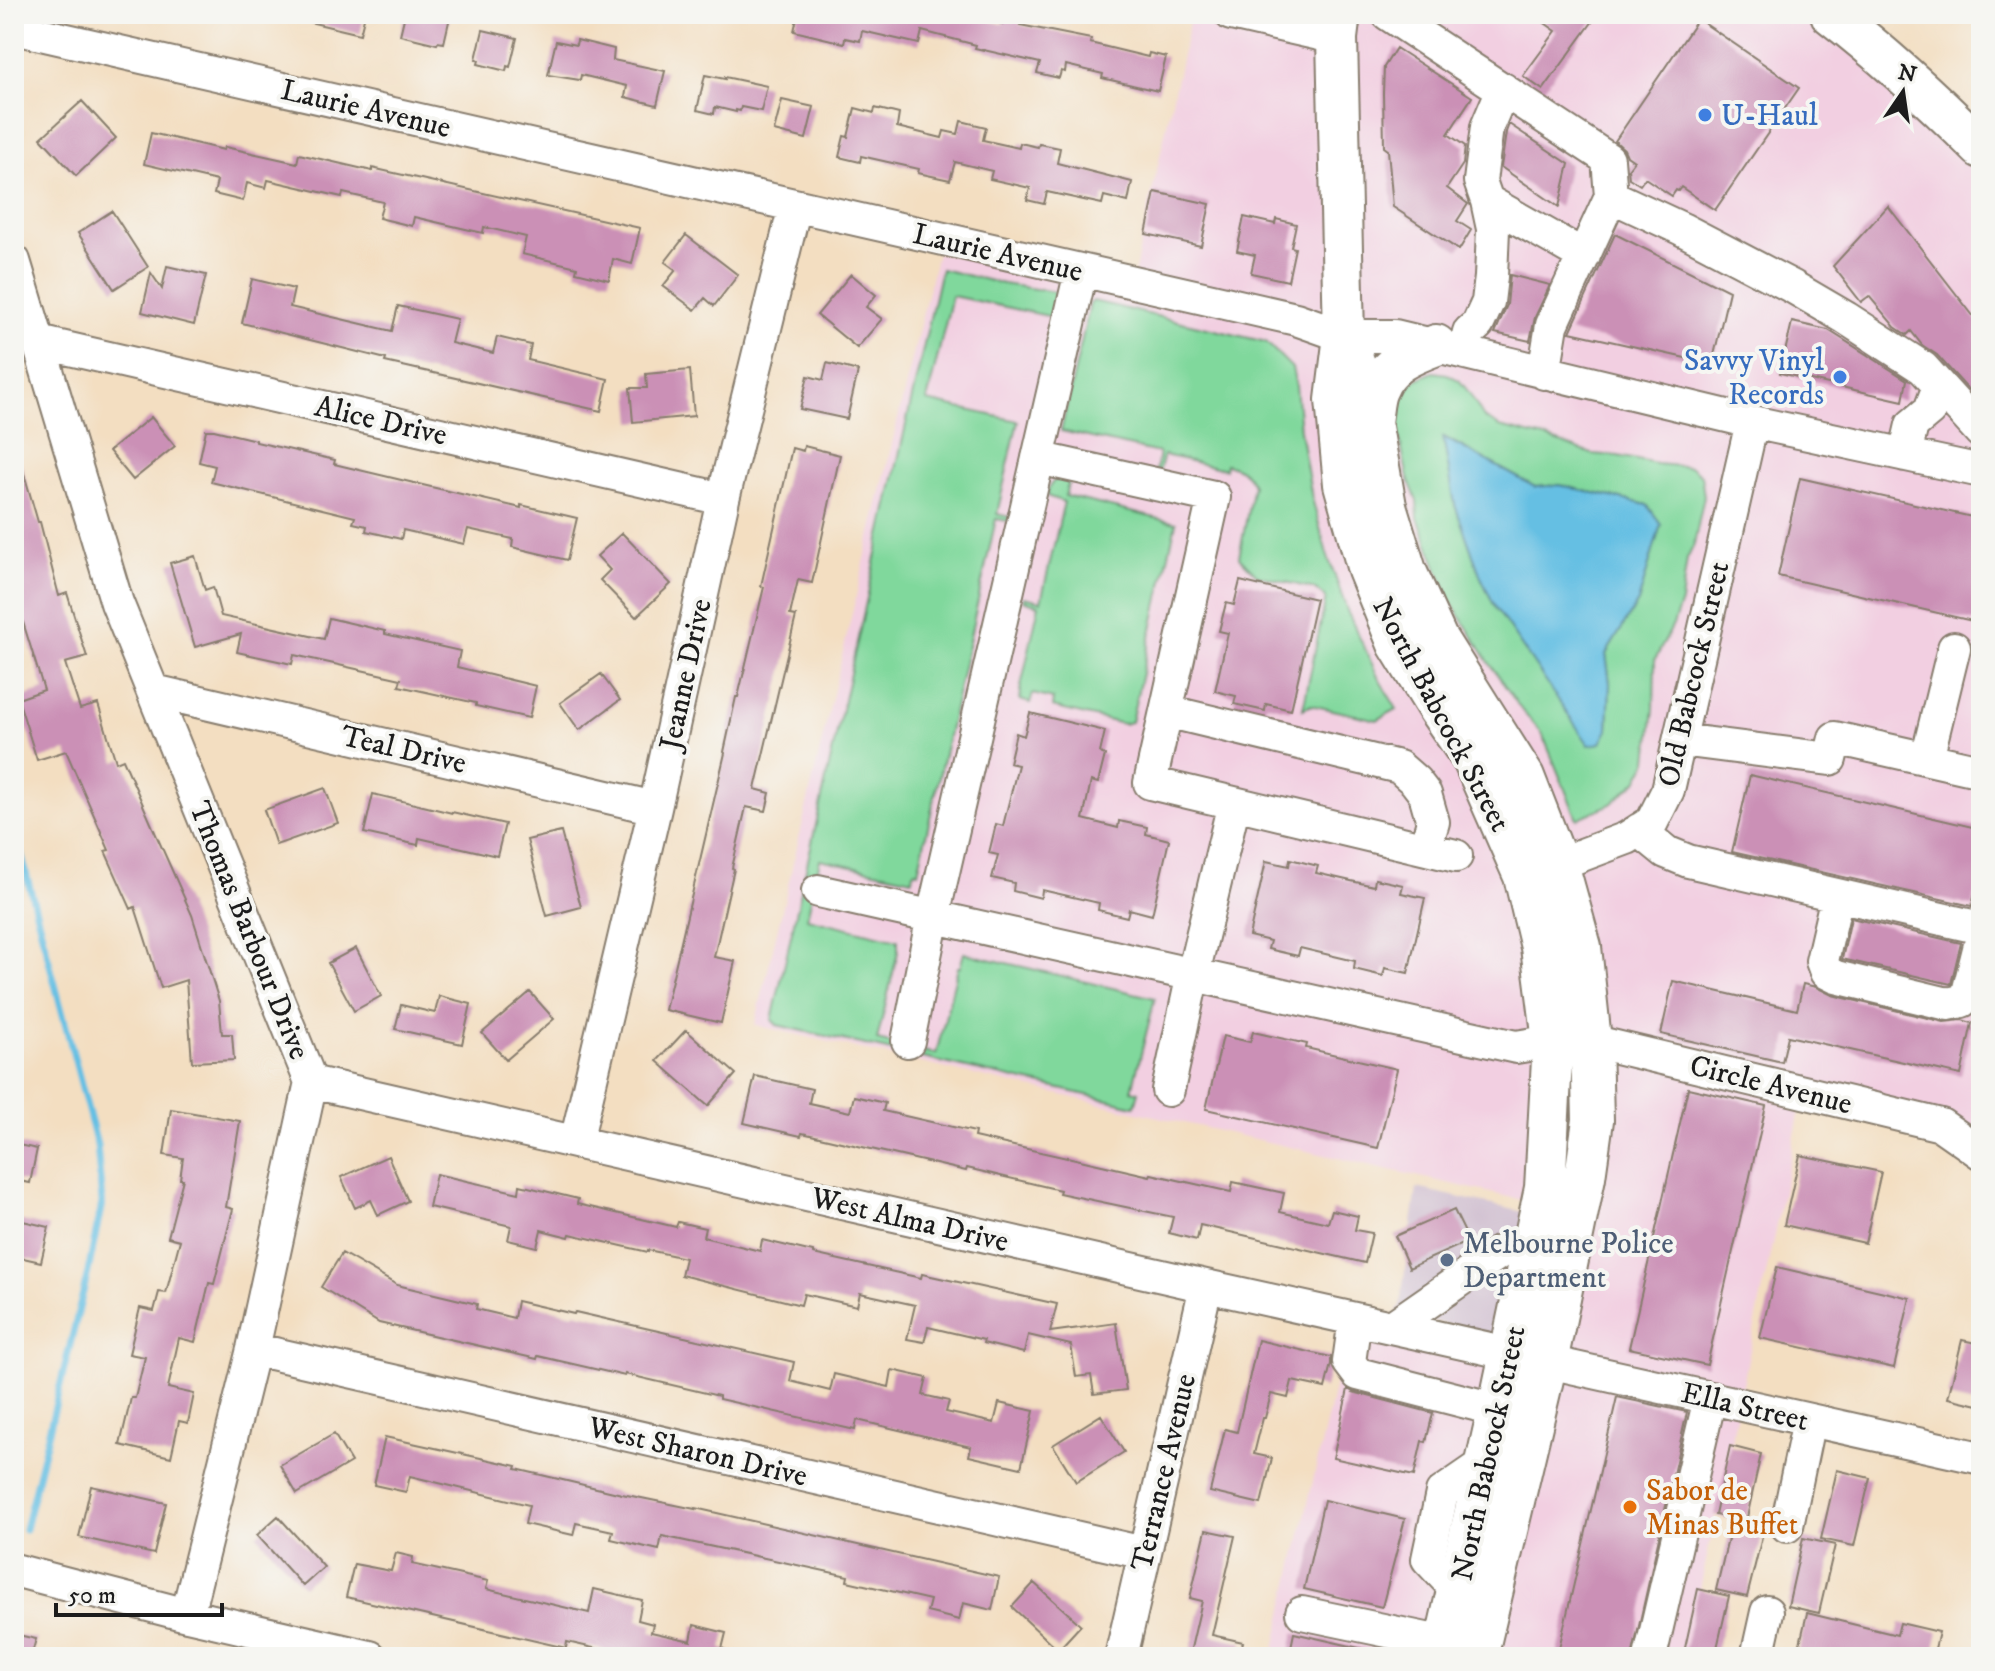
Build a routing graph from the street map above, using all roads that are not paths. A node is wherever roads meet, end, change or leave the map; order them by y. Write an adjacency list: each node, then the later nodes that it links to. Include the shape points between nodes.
1 (1231, 14): 4 (street)
2 (1388, 14): 6 (street)
3 (1831, 14): 7 (main road)
4 (1338, 26): 14 (main road, North Babcock Street)
5 (15, 29): 10 (street, Laurie Avenue)
6 (1503, 89): 8 (street, via 1608,159); 9 (street, via 1487,127 1480,181)
7 (1981, 148)
8 (1611, 196): 11 (street); 18 (street, via 1793,287 1923,368)
9 (1487, 201): 11 (street); 16 (street, via 1493,229 1488,302 1478,324)
10 (795, 206): 13 (street, Laurie Avenue); 25 (street, Jeanne Drive)
11 (1584, 256): 17 (street, via 1552,325)
12 (14, 261): 15 (street, Thomas Barbour Drive)
13 (1081, 271): 14 (street, Laurie Avenue, via 1296,319); 23 (street)
14 (1344, 336): 16 (street, Laurie Avenue, via 1395,336); 19 (main road, North Babcock Street); 45 (main road, North Babcock Street, via 1336,400 1344,484 1368,570 1398,644 1473,760 1524,876)
15 (39, 342): 25 (street, Alice Drive); 27 (street, Thomas Barbour Drive, via 117,603)
16 (1450, 348): 17 (street, Laurie Avenue); 19 (main road, via 1406,357 1387,372)
17 (1544, 373): 20 (street, Laurie Avenue)
18 (1939, 386): 21 (street); 22 (street, via 1930,410 1912,425)
19 (1371, 421): 37 (main road, North Babcock Street, via 1386,506 1406,571 1437,639 1524,777)
20 (1752, 422): 22 (street, Laurie Avenue); 29 (street, Old Babcock Street)
21 (1981, 432)
22 (1905, 455): 24 (street, Laurie Avenue)
23 (1038, 458): 28 (street, via 1214,497); 40 (street)
24 (1981, 471)
25 (723, 499): 33 (street, Jeanne Drive)
26 (1954, 648): 30 (street)
27 (154, 691): 33 (street, Teal Drive); 46 (street, Thomas Barbour Drive)
28 (1166, 711): 32 (street, via 1150,783); 35 (street, via 1399,767 1425,794 1433,822)
29 (1680, 740): 30 (street, via 1830,759 1835,738); 34 (street, Old Babcock Street, via 1668,790 1652,822)
30 (1927, 758): 31 (street)
31 (1981, 771)
32 (1234, 803): 35 (street); 43 (street)
33 (655, 808): 48 (street, Jeanne Drive)
34 (1639, 830): 37 (street, Old Babcock Street); 39 (street, via 1666,852 1688,861)
35 (1425, 848): 36 (street)
36 (1456, 856)
37 (1558, 864): 45 (main road, North Babcock Street, via 1581,947)
38 (818, 891): 40 (street)
39 (1837, 896): 41 (street); 42 (street, via 1822,961 1826,972 1836,977 1948,1004 1962,1001)
40 (933, 916): 43 (street); 44 (street)
41 (1981, 928)
42 (1981, 941)
43 (1193, 974): 45 (street, via 1516,1047); 47 (street)
44 (908, 1041)
45 (1572, 1041): 49 (street, Circle Avenue, via 1941,1125); 50 (main road, North Babcock Street); 55 (main road, North Babcock Street, via 1593,1120 1585,1177)
46 (311, 1082): 48 (street, West Alma Drive); 54 (street, Thomas Barbour Drive)
47 (1168, 1090)
48 (576, 1142): 51 (street, West Alma Drive)
49 (1981, 1153)
50 (1535, 1236): 53 (street, via 1500,1252); 55 (main road, North Babcock Street)
51 (1206, 1286): 52 (street, West Alma Drive); 61 (street, Terrance Avenue)
52 (1355, 1319): 53 (street, West Alma Drive); 57 (street, via 1349,1362 1358,1374)
53 (1392, 1327): 55 (street, West Alma Drive)
54 (253, 1349): 61 (street, West Sharon Drive); 65 (street, Thomas Barbour Drive)
55 (1529, 1358): 56 (street, Ella Street); 57 (main road, North Babcock Street); 66 (main road, North Babcock Street, via 1501,1549)
56 (1710, 1398): 58 (street, Ella Street); 69 (street)
57 (1498, 1410): 66 (main road, North Babcock Street, via 1457,1590)
58 (1809, 1420): 59 (street, Ella Street); 60 (street)
59 (1981, 1458)
60 (1787, 1526)
61 (1144, 1553): 68 (street, Terrance Avenue)
62 (14, 1570): 65 (street)
63 (1767, 1612): 70 (street)
64 (1302, 1613): 66 (street)
65 (187, 1615): 67 (street)
66 (1454, 1652)
67 (370, 1657)
68 (1121, 1657)
69 (1650, 1657)
70 (1757, 1657)

